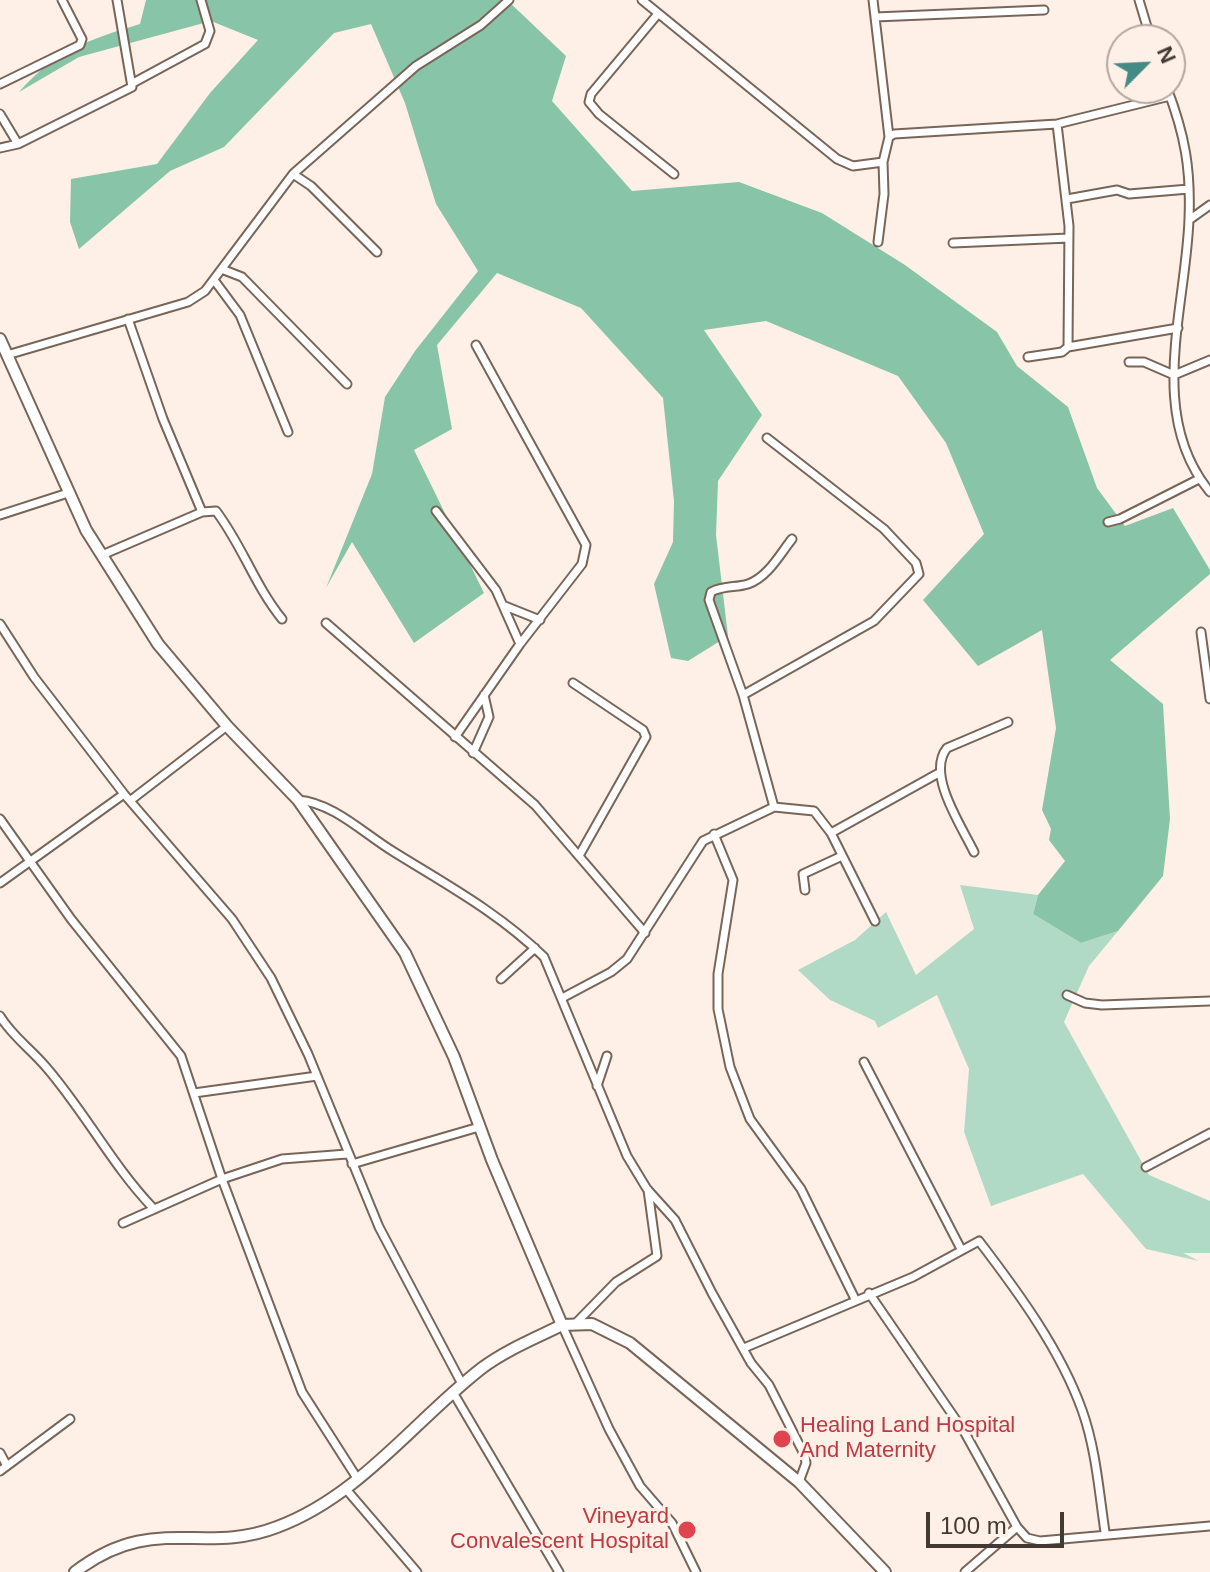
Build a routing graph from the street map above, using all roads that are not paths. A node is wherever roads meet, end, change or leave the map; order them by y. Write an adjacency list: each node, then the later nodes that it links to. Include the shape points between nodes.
1 (62, 0): 13 (street, via 82,39 80,45)
2 (117, 0): 12 (street)
3 (201, 0): 12 (street, via 210,31 205,44)
4 (509, 0): 22 (street, via 481,25 416,66)
5 (642, 0): 9 (street)
6 (873, 0): 10 (street)
7 (1139, 0): 11 (street)
8 (1044, 10): 10 (street)
9 (657, 15): 21 (street, via 837,159 853,166); 23 (street, via 589,102)
10 (875, 17): 18 (street)
11 (1146, 24)
12 (133, 83): 19 (street, via 127,92)
13 (0, 84)
14 (1127, 104): 17 (street)
15 (1174, 104): 24 (street, via 1186,137)
16 (0, 114): 19 (street)
17 (1057, 124): 18 (street); 25 (street)
18 (889, 137): 21 (street)
19 (18, 144): 20 (street)
20 (0, 148)
21 (883, 162): 29 (street)
22 (293, 174): 31 (street); 32 (street)
23 (674, 174)
24 (1189, 189): 25 (street, via 1129,194 1117,190); 27 (street)
25 (1067, 199): 28 (street)
26 (1210, 205): 27 (street)
27 (1189, 220): 35 (street)
28 (1069, 238): 30 (street); 38 (street)
29 (878, 242)
30 (953, 243)
31 (377, 252)
32 (224, 270): 33 (street); 44 (street, via 242,277)
33 (214, 280): 34 (street, via 188,302); 45 (street, via 240,315)
34 (128, 319): 39 (street); 51 (street)
35 (1178, 328): 38 (street); 43 (street)
36 (0, 339): 39 (street)
37 (476, 345): 58 (street, via 584,536 582,564)
38 (1068, 347): 40 (street)
39 (7, 355): 49 (street)
40 (1028, 357)
41 (1210, 360): 43 (street)
42 (1129, 362): 43 (street, via 1144,362)
43 (1174, 375): 47 (street, via 1179,429)
44 (347, 384)
45 (288, 432)
46 (767, 438): 65 (street, via 884,529 916,563 919,574 874,621)
47 (1199, 479): 48 (street); 53 (street)
48 (1210, 492)
49 (68, 493): 52 (street); 55 (street)
50 (436, 511): 56 (street)
51 (202, 512): 55 (street); 57 (street, via 216,511 224,521 263,595)
52 (0, 515)
53 (1108, 522)
54 (792, 539): 65 (street, via 753,582 711,592 710,606)
55 (102, 555): 68 (street, via 158,644)
56 (505, 606): 58 (street); 62 (street)
57 (282, 619)
58 (540, 620): 62 (street)
59 (326, 623): 69 (street)
60 (0, 624): 72 (street, via 34,677)
61 (1201, 632): 66 (street)
62 (520, 644): 64 (street)
63 (573, 683): 79 (street, via 646,737)
64 (484, 695): 69 (street); 70 (street, via 489,717)
65 (743, 695): 74 (street)
66 (1210, 699)
67 (1008, 722): 71 (street, via 947,748)
68 (227, 726): 72 (street); 73 (street)
69 (455, 737): 70 (street)
70 (473, 753): 79 (street, via 535,805)
71 (937, 774): 76 (street); 78 (street)
72 (128, 797): 81 (street); 94 (street, via 250,944)
73 (298, 800): 86 (street, via 322,804 436,875); 97 (street, via 405,953 454,1057)
74 (774, 807): 76 (street, via 814,811); 77 (street)
75 (0, 819): 81 (street)
76 (831, 833): 80 (street)
77 (714, 834): 85 (street, via 694,851); 108 (street, via 733,880 718,974 718,1009 730,1067 750,1119 801,1189)
78 (974, 852)
79 (580, 854): 85 (street)
80 (842, 856): 83 (street, via 803,874); 84 (street)
81 (30, 859): 82 (street); 96 (street, via 181,1056)
82 (0, 883)
83 (805, 890)
84 (875, 921)
85 (645, 933): 89 (street, via 611,972)
86 (535, 948): 87 (street); 89 (street)
87 (501, 979)
88 (1067, 995): 90 (street, via 1102,1005)
89 (564, 997): 95 (street)
90 (1210, 1001)
91 (0, 1016): 104 (street, via 46,1067)
92 (607, 1056): 95 (street)
93 (864, 1062): 106 (street)
94 (317, 1076): 96 (street); 99 (street)
95 (597, 1086): 103 (street, via 621,1145)
96 (194, 1093): 102 (street)
97 (479, 1127): 100 (street); 110 (street)
98 (1210, 1133): 101 (street)
99 (347, 1154): 100 (street); 102 (street, via 282,1159)
100 (352, 1164): 112 (street, via 379,1227)
101 (1146, 1167)
102 (222, 1179): 104 (street); 118 (street, via 302,1392)
103 (647, 1189): 109 (street, via 657,1256 616,1282); 111 (street, via 675,1220)
104 (153, 1208): 105 (street)
105 (123, 1223)
106 (961, 1249): 107 (street, via 913,1277); 123 (street, via 979,1241 1066,1374 1091,1444)
107 (869, 1293): 108 (street); 122 (street, via 965,1433)
108 (855, 1299): 111 (street)
109 (576, 1323): 110 (street); 119 (street, via 608,1330 630,1343)
110 (562, 1325): 112 (street, via 500,1356); 129 (street, via 627,1463 672,1523)
111 (744, 1348): 119 (street, via 805,1456)
112 (462, 1384): 113 (street)
113 (454, 1394): 118 (street); 128 (street)
114 (70, 1419): 116 (street)
115 (0, 1453): 116 (street)
116 (7, 1466): 117 (street)
117 (0, 1471)
118 (357, 1478): 120 (street)
119 (799, 1482): 130 (street)
120 (345, 1488): 124 (street, via 297,1519 251,1534 146,1538 125,1542); 127 (street)
121 (1210, 1526): 123 (street)
122 (1017, 1527): 123 (street, via 1027,1538 1040,1541); 131 (street)
123 (1105, 1532)
124 (89, 1561): 125 (street); 126 (street)
125 (75, 1572)
126 (97, 1572)
127 (417, 1572)
128 (559, 1572)
129 (696, 1572)
130 (885, 1572)
131 (965, 1572)

